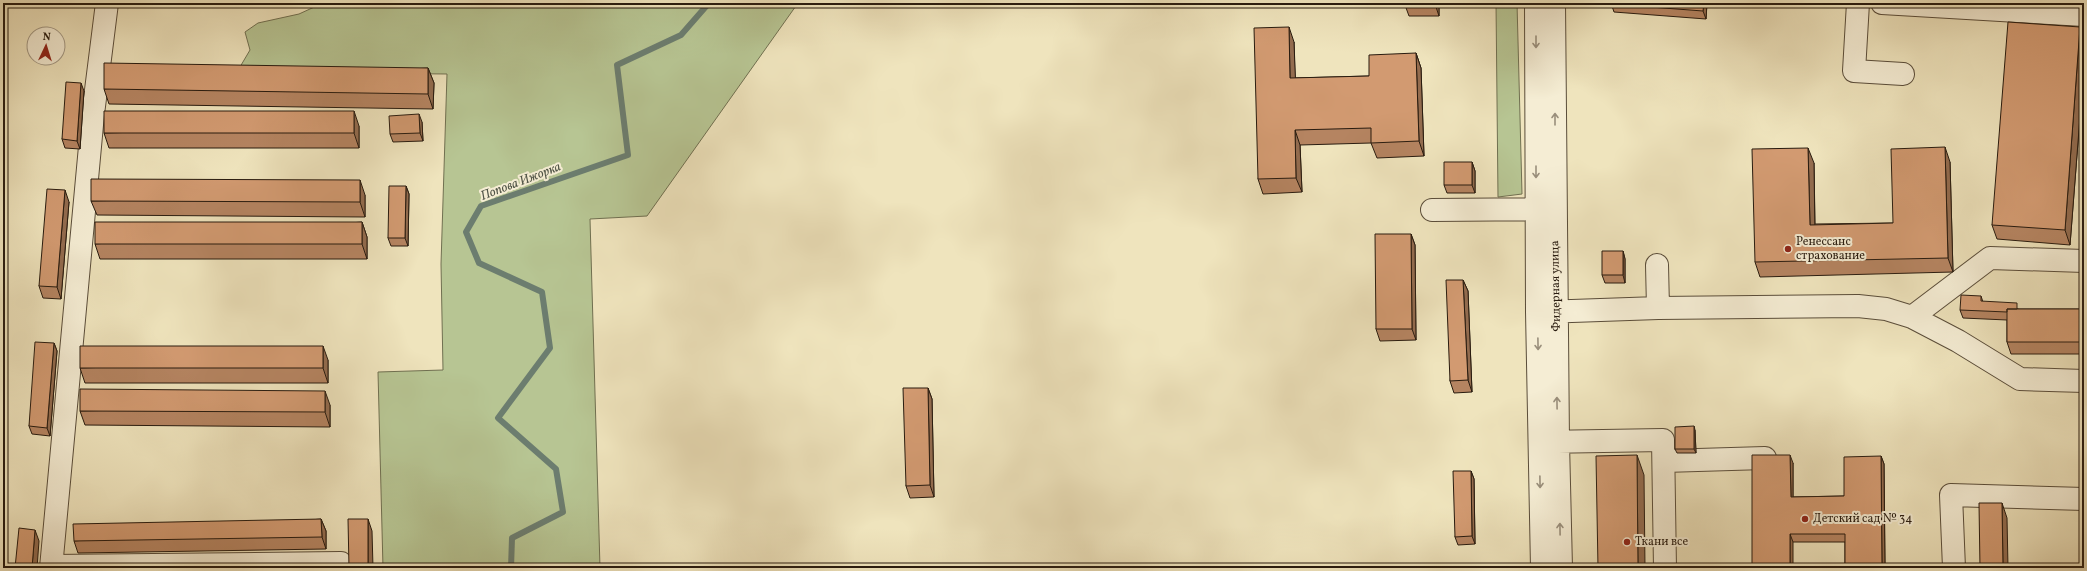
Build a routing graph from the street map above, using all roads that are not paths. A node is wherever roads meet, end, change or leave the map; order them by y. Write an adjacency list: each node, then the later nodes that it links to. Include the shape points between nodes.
1 (107, 3): 20 (street, via 92,122)
2 (1536, 3): 8 (street, Фидерная улица, one-way to 8)
3 (1554, 3): 8 (street, Фидерная улица, one-way to 3)
4 (1858, 3): 7 (street, via 1854,71)
5 (1882, 3): 6 (street)
6 (2084, 15)
7 (1903, 74)
8 (1546, 209): 9 (street); 13 (street, Фидерная улица)
9 (1432, 210)
10 (2084, 261): 14 (street, via 1990,258)
11 (1656, 265): 12 (street)
12 (1658, 308): 13 (street); 14 (street, via 1858,306 1886,309)
13 (1547, 312): 16 (street, Фидерная улица)
14 (1912, 317): 15 (street, via 1958,341 2020,379)
15 (2084, 381)
16 (1549, 442): 18 (street, via 1663,440); 22 (street, Фидерная улица, one-way to 22); 23 (street, Фидерная улица, one-way to 16)
17 (1765, 458): 18 (street)
18 (1664, 461): 24 (street)
19 (2084, 499): 25 (street, via 1951,495)
20 (51, 567): 21 (street, via 341,564)
21 (341, 568)
22 (1542, 568)
23 (1561, 568)
24 (1665, 568)
25 (1954, 568)

